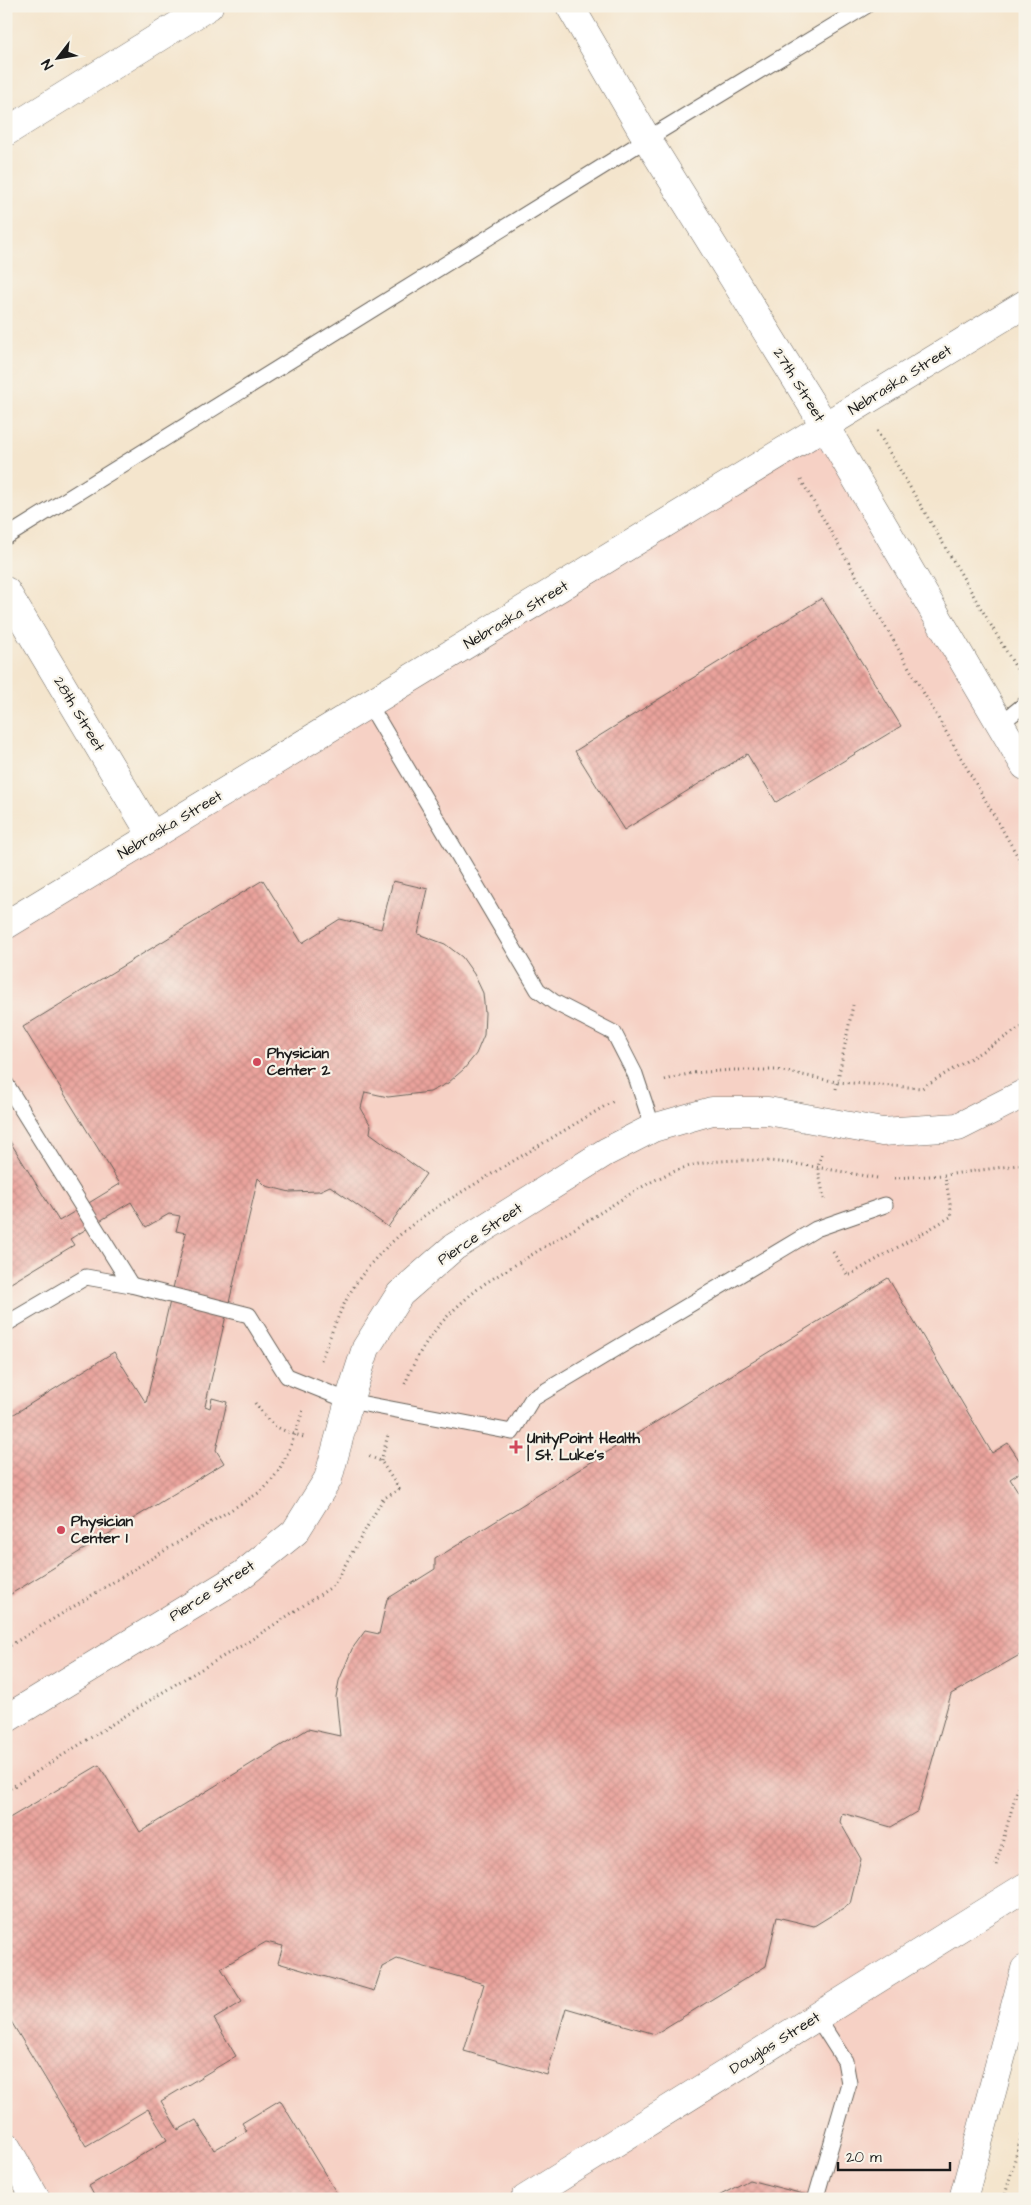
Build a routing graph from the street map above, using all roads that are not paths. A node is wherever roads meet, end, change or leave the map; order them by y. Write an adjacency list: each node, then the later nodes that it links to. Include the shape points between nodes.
1 (209, 6): 4 (street)
2 (570, 6): 5 (street, 27th Street)
3 (866, 6): 5 (lane)
4 (6, 132)
5 (647, 139): 7 (street, 27th Street); 8 (lane)
6 (1025, 304): 7 (street, Nebraska Street)
7 (825, 426): 10 (street, Nebraska Street); 12 (street, 27th Street)
8 (6, 537)
9 (6, 591): 14 (street, 28th Street)
10 (369, 704): 14 (street, Nebraska Street); 18 (lane, via 538,990 554,1002 614,1032 640,1088)
11 (1025, 704): 12 (lane)
12 (1000, 724): 13 (street, 27th Street)
13 (1025, 766)
14 (152, 836): 15 (street, Nebraska Street)
15 (6, 925)
16 (6, 1084): 20 (lane)
17 (1025, 1093): 18 (street, Pierce Street, via 958,1126 882,1132 768,1111 712,1111)
18 (653, 1128): 22 (street, Pierce Street, via 606,1152 454,1247 400,1294 366,1348)
19 (886, 1205): 22 (lane, via 816,1229 532,1399 512,1432)
20 (132, 1285): 21 (lane, via 86,1277); 22 (lane, via 249,1315 287,1376)
21 (6, 1324)
22 (348, 1401): 23 (street, Pierce Street, via 328,1479 295,1532 242,1575)
23 (6, 1720)
24 (1025, 1887): 26 (street, Douglas Street)
25 (1025, 1969): 31 (street)
26 (817, 2017): 28 (lane, via 845,2061 849,2083); 30 (street, Douglas Street)
27 (6, 2146): 29 (street)
28 (816, 2198)
29 (36, 2199)
30 (525, 2199)
31 (963, 2199)

